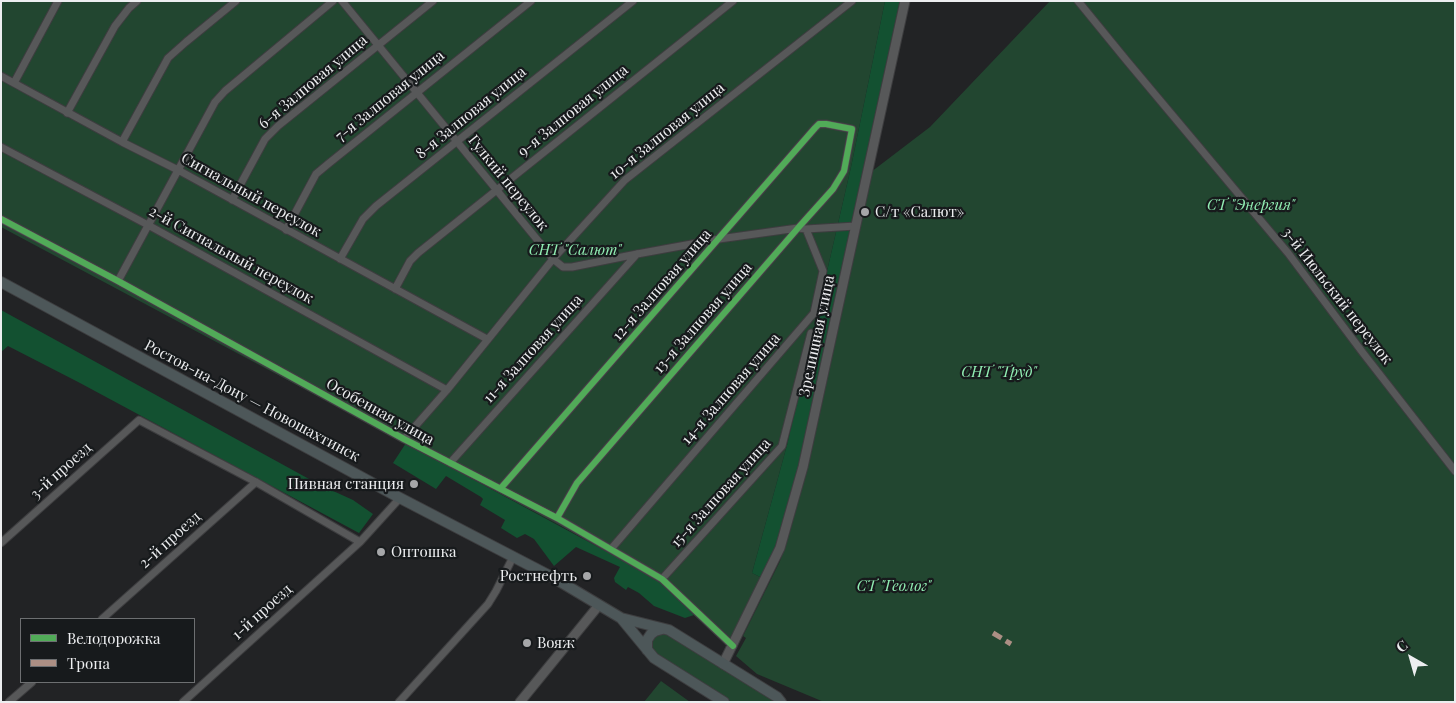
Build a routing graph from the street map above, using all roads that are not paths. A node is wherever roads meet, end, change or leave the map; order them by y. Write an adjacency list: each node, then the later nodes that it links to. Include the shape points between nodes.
1 (58, 1): 15 (street)
2 (137, 1): 17 (street, via 115,26)
3 (236, 1): 19 (street, via 168,58)
4 (333, 1): 22 (street, via 225,91 215,102)
5 (342, 1): 13 (street, Гулкий переулок)
6 (432, 1): 13 (street, 6-я Залповая улица)
7 (531, 1): 16 (street, 7-я Залповая улица)
8 (633, 1): 20 (street, 8-я Залповая улица)
9 (733, 1): 23 (street, 9-я Залповая улица)
10 (852, 1): 34 (street, 10-я Залповая улица, via 625,180)
11 (1078, 1): 43 (street, 3-й Июльский переулок, via 1288,253)
12 (905, 2): 27 (street, Зрелищная улица)
13 (378, 46): 16 (street, Гулкий переулок); 24 (street, 6-я Залповая улица, via 265,139)
14 (1, 76): 15 (street, Сигнальный переулок)
15 (14, 83): 17 (street, Сигнальный переулок)
16 (416, 93): 20 (street, Гулкий переулок); 30 (street, 7-я Залповая улица, via 316,174)
17 (68, 113): 19 (street, Сигнальный переулок)
18 (852, 129): 28 (street, 13-я Залповая улица, via 844,171 834,189); 31 (street, 12-я Залповая улица, via 819,124)
19 (122, 142): 22 (street, Сигнальный переулок)
20 (457, 142): 23 (street, Гулкий переулок); 33 (street, 8-я Залповая улица, via 363,219)
21 (1, 147): 26 (street, 2-й Сигнальный переулок)
22 (178, 170): 24 (street, Сигнальный переулок); 26 (street)
23 (497, 190): 34 (street, Гулкий переулок); 37 (street, 9-я Залповая улица, via 410,261)
24 (232, 200): 30 (street, Сигнальный переулок)
25 (1, 220): 35 (street, Особенная улица)
26 (148, 225): 35 (street); 40 (street, 2-й Сигнальный переулок)
27 (856, 226): 29 (street); 57 (street, Зрелищная улица, via 802,467 780,548)
28 (798, 228): 29 (street); 31 (street); 47 (street, 13-я Залповая улица, via 577,483)
29 (806, 229): 50 (street, 14-я Залповая улица, via 822,271 814,313)
30 (286, 230): 33 (street, Сигнальный переулок)
31 (719, 239): 32 (street); 45 (street, 12-я Залповая улица)
32 (637, 254): 34 (street, via 572,267 563,267); 42 (street, 11-я Залповая улица)
33 (340, 259): 37 (street, Сигнальный переулок)
34 (553, 259): 39 (street, 10-я Залповая улица)
35 (118, 281): 41 (street, Особенная улица)
36 (1, 282): 46 (main road, Ростов-на-Дону — Новошахтинск)
37 (395, 289): 39 (street, Сигнальный переулок)
38 (812, 333): 52 (street, 15-я Залповая улица, via 782,446)
39 (487, 339): 40 (street, 10-я Залповая улица)
40 (447, 390): 41 (street, 10-я Залповая улица)
41 (404, 439): 42 (street, Особенная улица)
42 (450, 463): 45 (street, Особенная улица)
43 (1455, 471)
44 (256, 482): 48 (street); 49 (street, 3-й проезд, via 138,420); 54 (street, 2-й проезд)
45 (502, 488): 47 (street, Особенная улица)
46 (400, 498): 48 (street, 1-й проезд); 51 (main road, Ростов-на-Дону — Новошахтинск)
47 (557, 518): 50 (street, Особенная улица)
48 (360, 542): 63 (street, 1-й проезд)
49 (1, 543)
50 (610, 549): 52 (street, Особенная улица)
51 (513, 556): 53 (main road, Ростов-на-Дону — Новошахтинск); 64 (street, via 488,604)
52 (662, 579): 57 (street, Особенная улица)
53 (599, 605): 55 (main road, Ростов-на-Дону — Новошахтинск); 65 (street)
54 (103, 618)
55 (621, 618): 56 (main road); 58 (main road)
56 (662, 629): 58 (main road, via 649,637); 59 (main road, via 669,630)
57 (733, 646): 59 (street, Зрелищная улица)
58 (647, 650): 66 (main road, via 654,658)
59 (723, 664): 61 (main road)
60 (31, 683): 62 (street)
61 (779, 699): 67 (main road)
62 (9, 702)
63 (183, 702)
64 (399, 702)
65 (520, 702)
66 (724, 702)
67 (788, 702)

